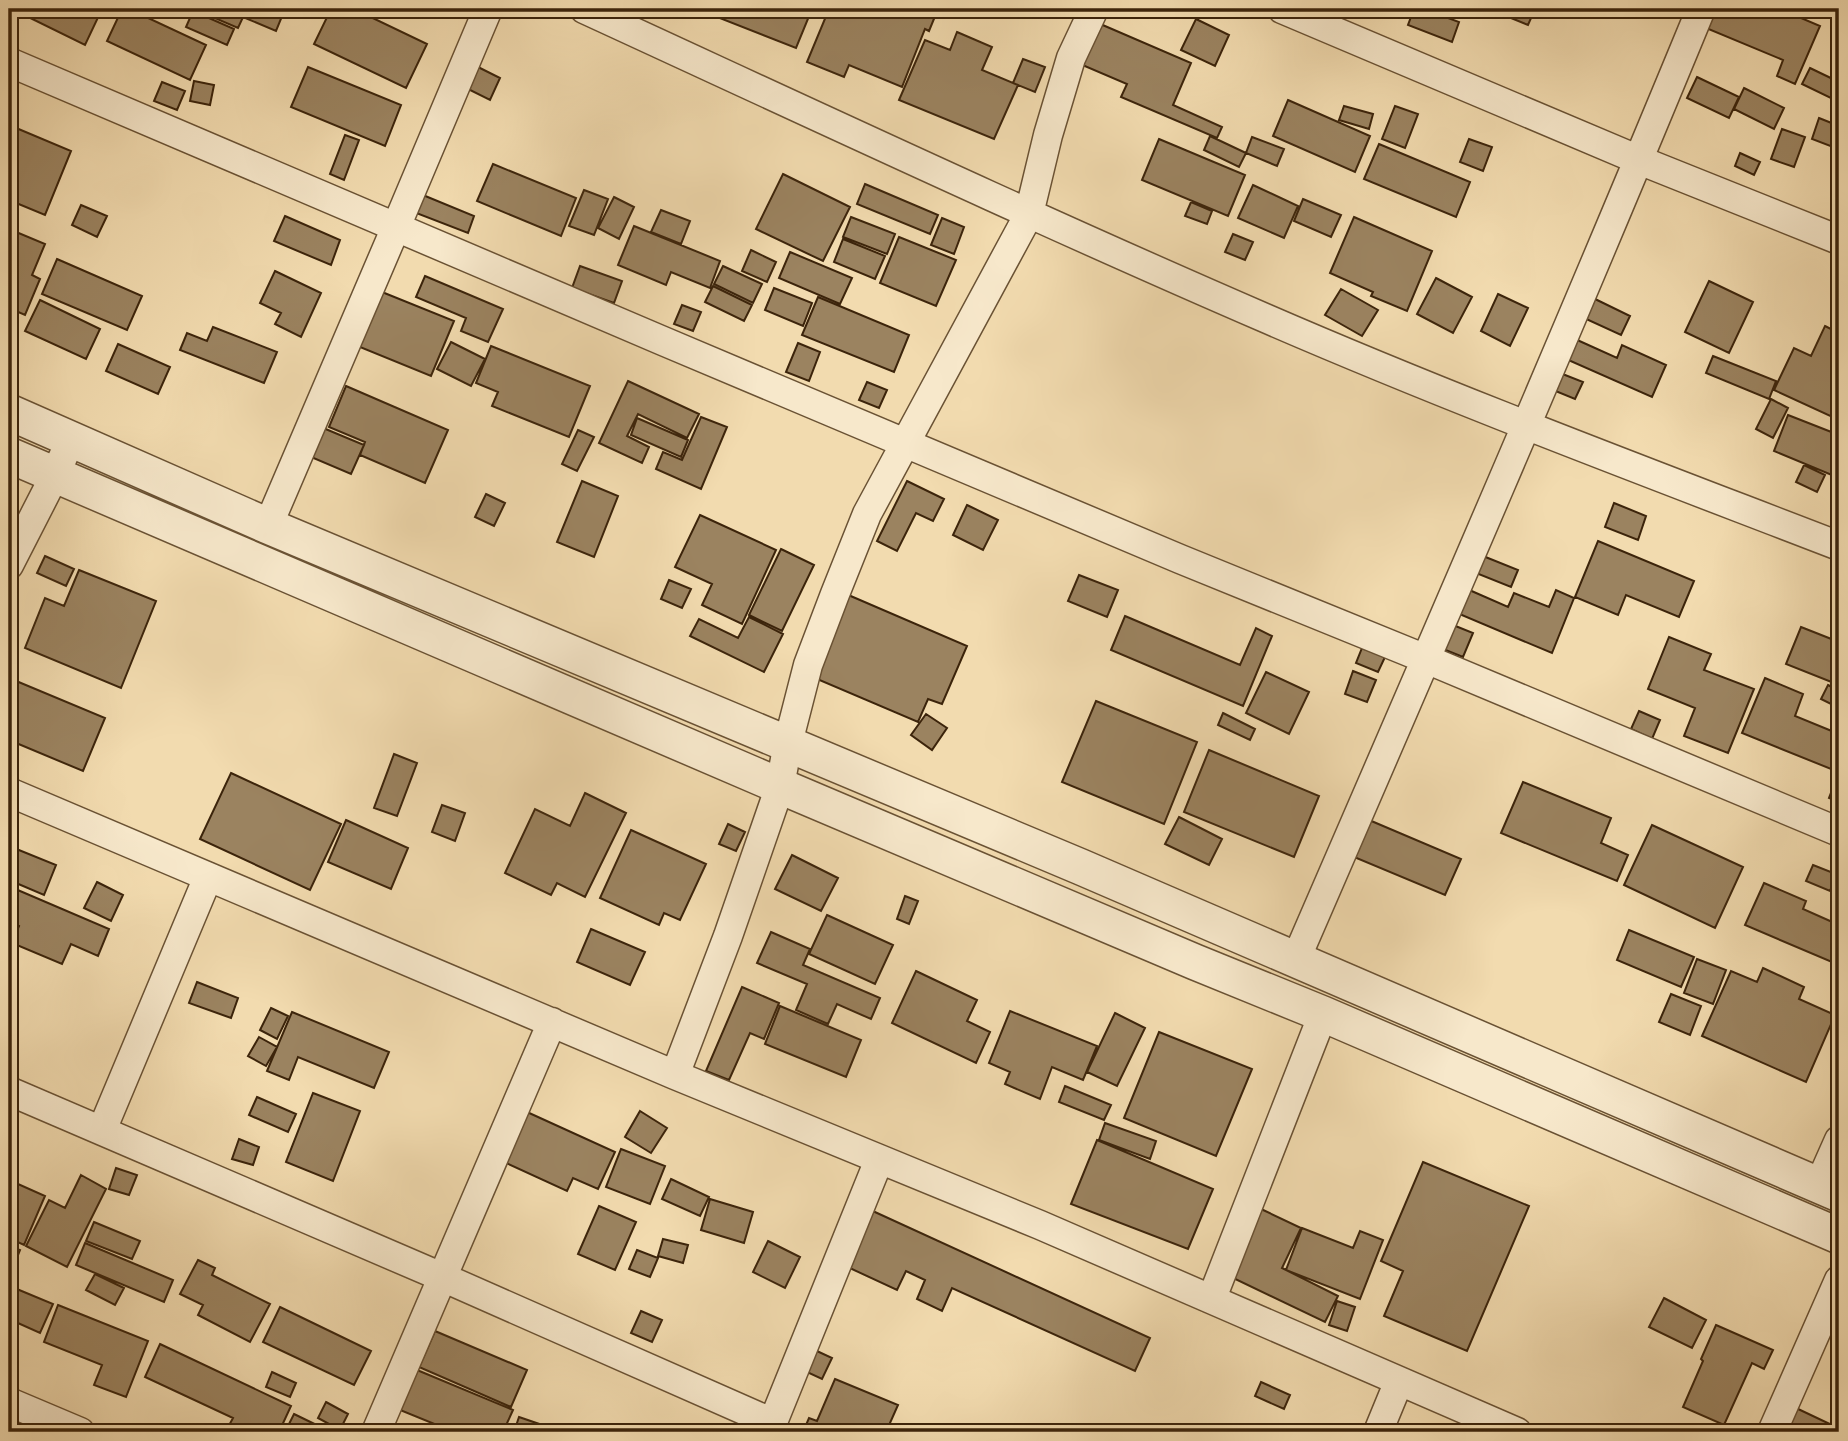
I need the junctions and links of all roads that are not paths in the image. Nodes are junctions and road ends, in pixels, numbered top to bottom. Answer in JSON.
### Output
{"nodes":[{"id":1,"x":488,"y":9,"type":"edge"},
{"id":2,"x":584,"y":9,"type":"edge"},
{"id":3,"x":1094,"y":9,"type":"edge"},
{"id":4,"x":1282,"y":9,"type":"edge"},
{"id":5,"x":1702,"y":9,"type":"edge"},
{"id":6,"x":9,"y":62,"type":"edge"},
{"id":7,"x":1639,"y":160,"type":"junction"},
{"id":8,"x":1029,"y":214,"type":"junction"},
{"id":9,"x":396,"y":227,"type":"junction"},
{"id":10,"x":1839,"y":240,"type":"edge"},
{"id":11,"x":9,"y":412,"type":"edge"},
{"id":12,"x":1525,"y":425,"type":"junction"},
{"id":13,"x":71,"y":439,"type":"junction"},
{"id":14,"x":905,"y":443,"type":"junction"},
{"id":15,"x":9,"y":454,"type":"edge"},
{"id":16,"x":55,"y":475,"type":"junction"},
{"id":17,"x":268,"y":526,"type":"junction"},
{"id":18,"x":1839,"y":546,"type":"edge"},
{"id":19,"x":9,"y":565,"type":"edge"},
{"id":20,"x":1426,"y":659,"type":"junction"},
{"id":21,"x":788,"y":743,"type":"junction"},
{"id":22,"x":780,"y":786,"type":"junction"},
{"id":23,"x":9,"y":792,"type":"edge"},
{"id":24,"x":1839,"y":832,"type":"edge"},
{"id":25,"x":208,"y":877,"type":"junction"},
{"id":26,"x":1296,"y":959,"type":"junction"},
{"id":27,"x":1323,"y":1014,"type":"junction"},
{"id":28,"x":552,"y":1022,"type":"junction"},
{"id":29,"x":675,"y":1075,"type":"junction"},
{"id":30,"x":9,"y":1091,"type":"edge"},
{"id":31,"x":102,"y":1130,"type":"junction"},
{"id":32,"x":1839,"y":1140,"type":"edge"},
{"id":33,"x":879,"y":1160,"type":"junction"},
{"id":34,"x":1829,"y":1190,"type":"edge"},
{"id":35,"x":1839,"y":1236,"type":"edge"},
{"id":36,"x":442,"y":1277,"type":"junction"},
{"id":37,"x":1839,"y":1280,"type":"edge"},
{"id":38,"x":1212,"y":1298,"type":"junction"},
{"id":39,"x":1399,"y":1381,"type":"junction"},
{"id":40,"x":9,"y":1402,"type":"edge"},
{"id":41,"x":771,"y":1428,"type":"edge"},
{"id":42,"x":80,"y":1432,"type":"edge"},
{"id":43,"x":376,"y":1432,"type":"edge"},
{"id":44,"x":1378,"y":1432,"type":"edge"},
{"id":45,"x":1517,"y":1432,"type":"edge"},
{"id":46,"x":1772,"y":1432,"type":"edge"}],
"edges":[{"from":1,"to":9,"type":"street"},
{"from":2,"to":8,"type":"street"},
{"from":3,"to":8,"type":"street"},
{"from":4,"to":7,"type":"street"},
{"from":5,"to":7,"type":"street"},
{"from":6,"to":9,"type":"street"},
{"from":7,"to":10,"type":"street"},
{"from":7,"to":12,"type":"street"},
{"from":8,"to":12,"type":"street"},
{"from":8,"to":14,"type":"street"},
{"from":9,"to":14,"type":"street"},
{"from":9,"to":17,"type":"street"},
{"from":11,"to":13,"type":"street"},
{"from":12,"to":18,"type":"street"},
{"from":12,"to":20,"type":"street"},
{"from":13,"to":16,"type":"street"},
{"from":13,"to":17,"type":"street"},
{"from":14,"to":20,"type":"street"},
{"from":14,"to":21,"type":"street"},
{"from":15,"to":16,"type":"street"},
{"from":16,"to":19,"type":"street"},
{"from":16,"to":22,"type":"street"},
{"from":17,"to":21,"type":"street"},
{"from":20,"to":24,"type":"street"},
{"from":20,"to":26,"type":"street"},
{"from":21,"to":22,"type":"street"},
{"from":21,"to":26,"type":"street"},
{"from":22,"to":27,"type":"street"},
{"from":22,"to":29,"type":"street"},
{"from":23,"to":25,"type":"street"},
{"from":25,"to":28,"type":"street"},
{"from":25,"to":31,"type":"street"},
{"from":26,"to":34,"type":"street"},
{"from":27,"to":35,"type":"street"},
{"from":27,"to":38,"type":"street"},
{"from":28,"to":29,"type":"street"},
{"from":28,"to":36,"type":"street"},
{"from":29,"to":33,"type":"street"},
{"from":30,"to":31,"type":"street"},
{"from":31,"to":36,"type":"street"},
{"from":32,"to":34,"type":"street"},
{"from":33,"to":38,"type":"street"},
{"from":33,"to":41,"type":"street"},
{"from":36,"to":41,"type":"street"},
{"from":36,"to":43,"type":"street"},
{"from":37,"to":46,"type":"street"},
{"from":38,"to":39,"type":"street"},
{"from":39,"to":44,"type":"street"},
{"from":39,"to":45,"type":"street"},
{"from":40,"to":42,"type":"street"}]}
